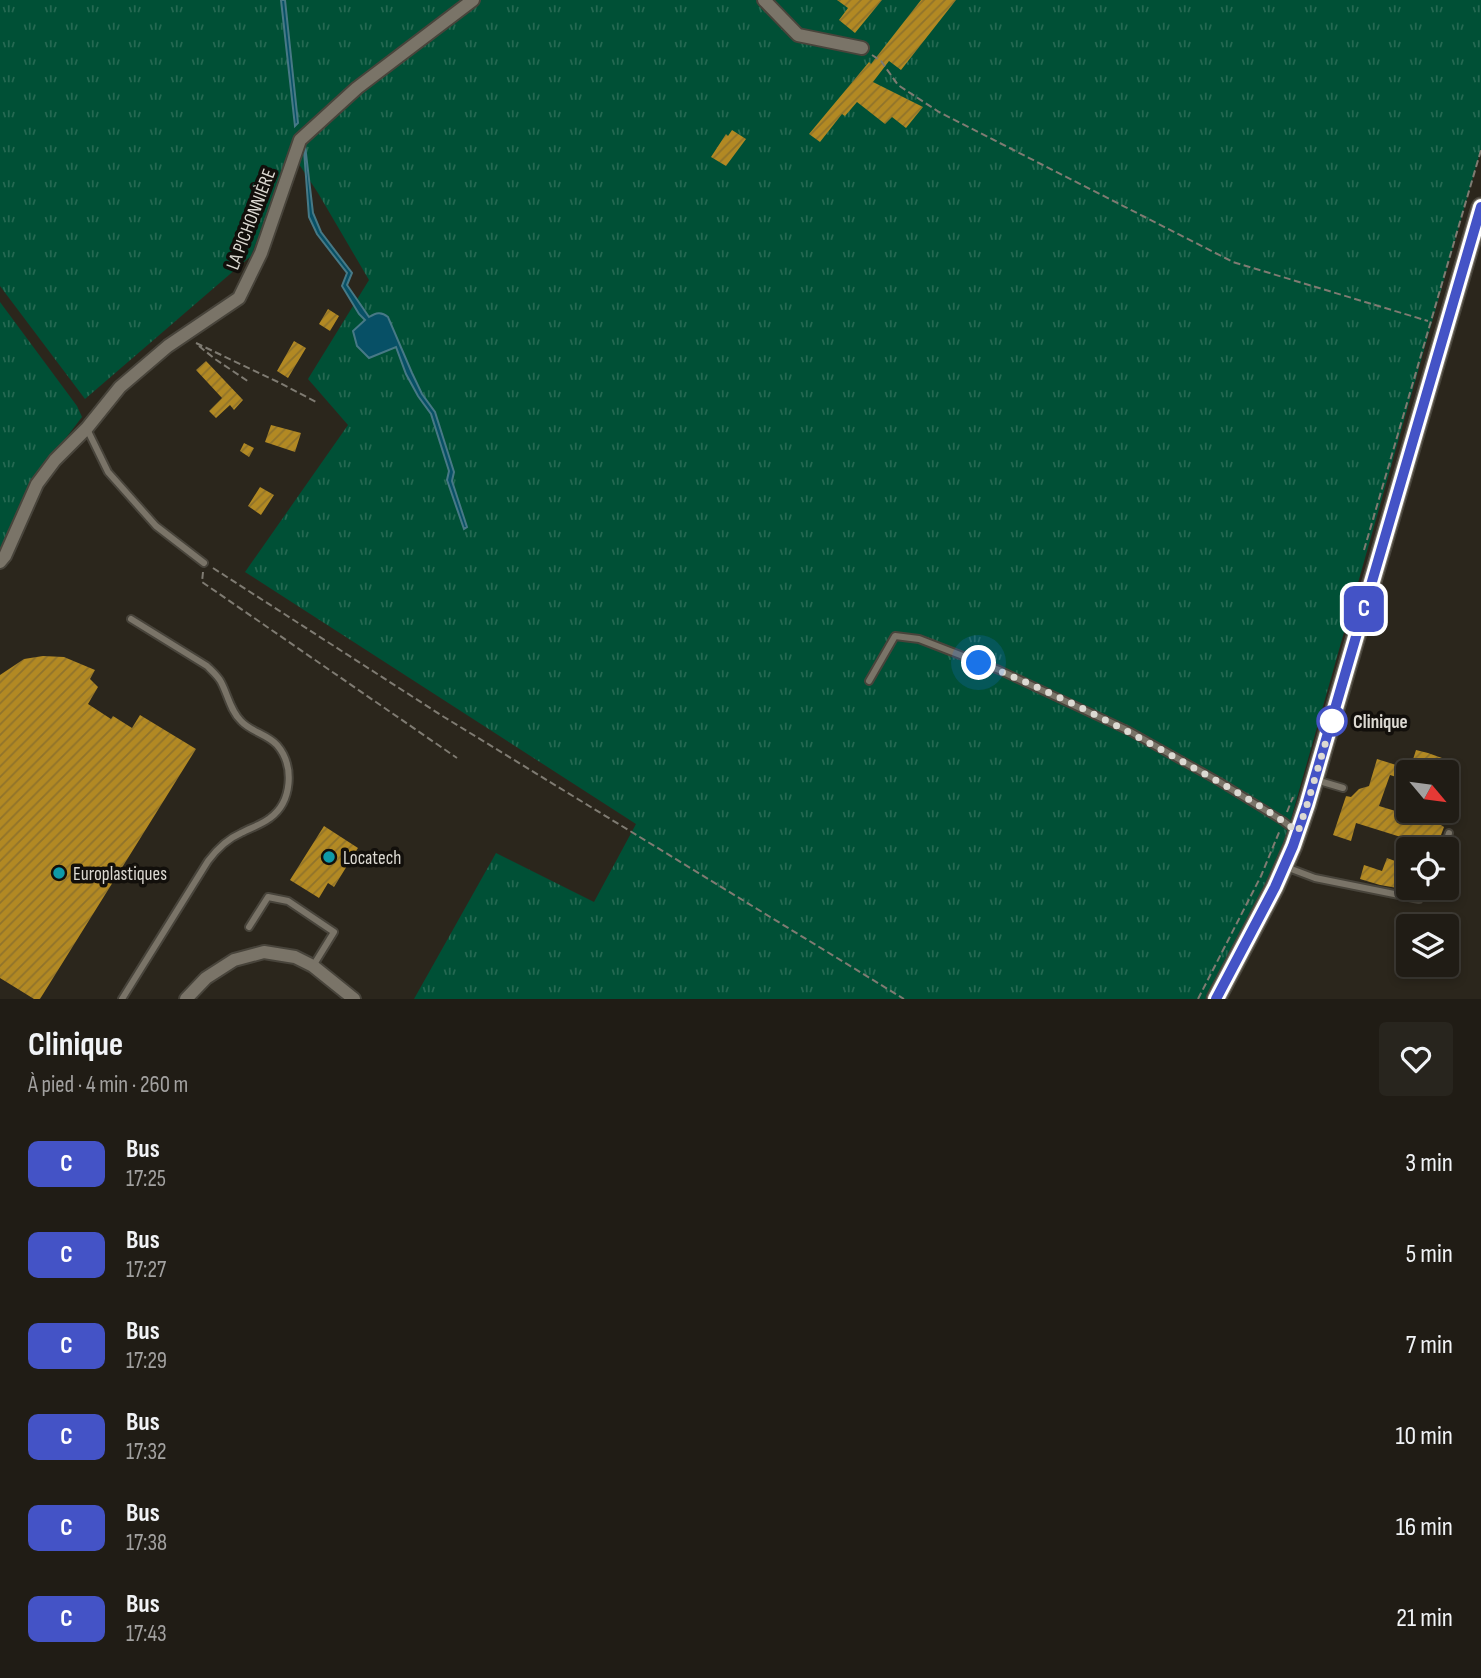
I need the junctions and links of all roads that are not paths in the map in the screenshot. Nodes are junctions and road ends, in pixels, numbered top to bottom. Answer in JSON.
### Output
{"nodes":[{"id":1,"x":473,"y":0,"type":"edge"},
{"id":2,"x":764,"y":0,"type":"edge"},
{"id":3,"x":862,"y":48,"type":"road end"},
{"id":4,"x":1481,"y":207,"type":"edge"},
{"id":5,"x":87,"y":428,"type":"junction"},
{"id":6,"x":0,"y":562,"type":"edge"},
{"id":7,"x":204,"y":563,"type":"road end"},
{"id":8,"x":131,"y":620,"type":"dead end"},
{"id":9,"x":869,"y":681,"type":"dead end"},
{"id":10,"x":1315,"y":780,"type":"junction"},
{"id":11,"x":1343,"y":788,"type":"dead end"},
{"id":12,"x":1291,"y":826,"type":"junction"},
{"id":13,"x":1449,"y":833,"type":"dead end"},
{"id":14,"x":1448,"y":837,"type":"edge"},
{"id":15,"x":1284,"y":866,"type":"junction"},
{"id":16,"x":1396,"y":895,"type":"edge"},
{"id":17,"x":249,"y":927,"type":"dead end"},
{"id":18,"x":313,"y":966,"type":"junction"},
{"id":19,"x":122,"y":999,"type":"edge"},
{"id":20,"x":186,"y":999,"type":"edge"},
{"id":21,"x":354,"y":999,"type":"edge"},
{"id":22,"x":1216,"y":999,"type":"edge"}],
"edges":[{"from":1,"to":5,"type":"street","name":"LA PICHONNIÈRE"},
{"from":2,"to":3,"type":"street"},
{"from":4,"to":10,"type":"street"},
{"from":5,"to":6,"type":"street","name":"LA PICHONNIÈRE"},
{"from":5,"to":7,"type":"lane"},
{"from":8,"to":19,"type":"lane"},
{"from":9,"to":12,"type":"lane"},
{"from":10,"to":11,"type":"lane"},
{"from":10,"to":12,"type":"street"},
{"from":12,"to":15,"type":"street"},
{"from":13,"to":14,"type":"lane"},
{"from":15,"to":16,"type":"lane"},
{"from":15,"to":22,"type":"street"},
{"from":17,"to":18,"type":"lane"},
{"from":18,"to":20,"type":"street"},
{"from":18,"to":21,"type":"street"}]}
